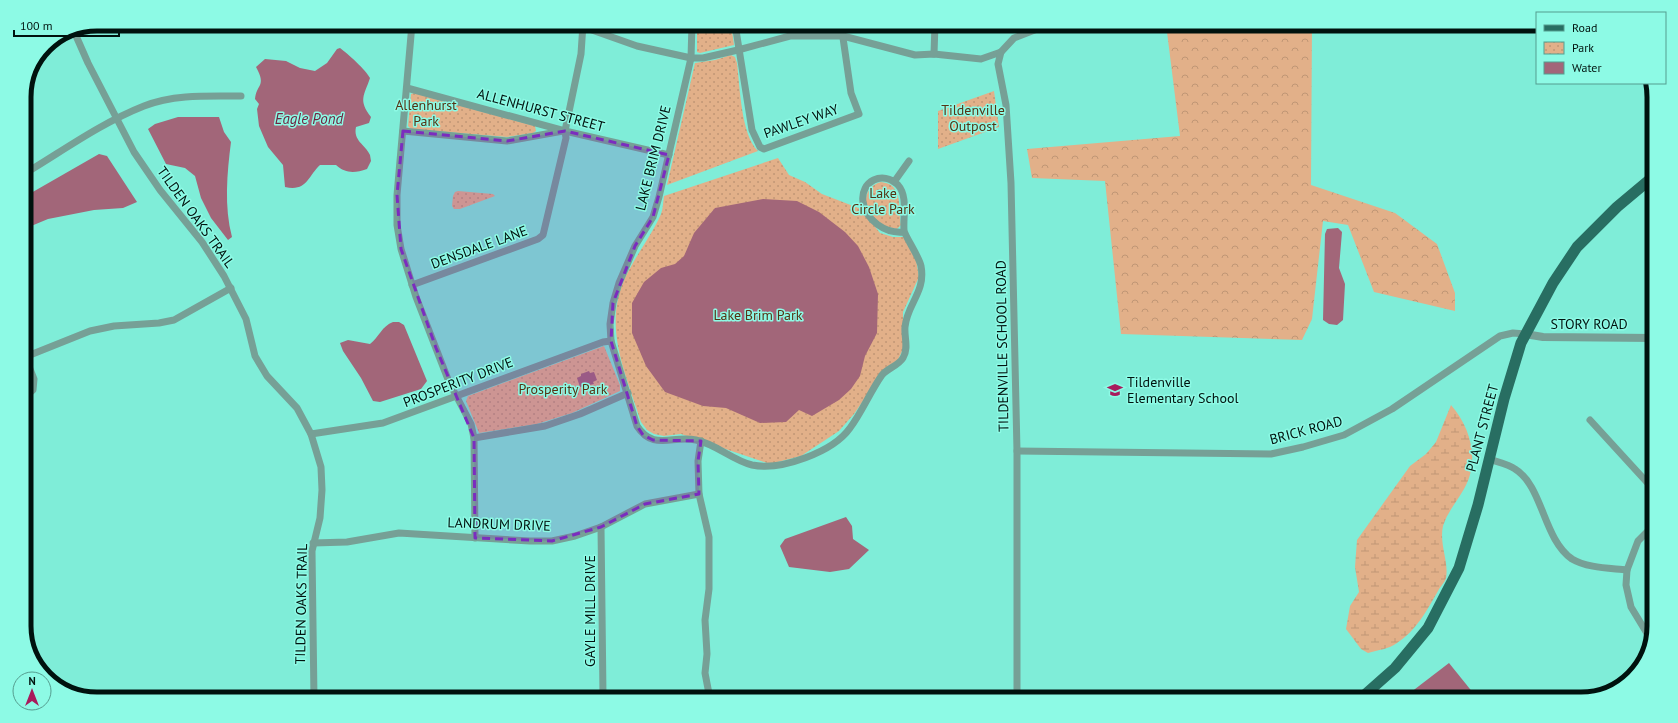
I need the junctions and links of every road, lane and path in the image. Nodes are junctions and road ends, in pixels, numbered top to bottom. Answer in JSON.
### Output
{"nodes":[{"id":1,"x":411,"y":31,"type":"edge"},
{"id":2,"x":583,"y":31,"type":"edge"},
{"id":3,"x":597,"y":31,"type":"edge"},
{"id":4,"x":692,"y":31,"type":"edge"},
{"id":5,"x":736,"y":31,"type":"edge"},
{"id":6,"x":842,"y":31,"type":"edge"},
{"id":7,"x":935,"y":31,"type":"edge"},
{"id":8,"x":1032,"y":31,"type":"edge"},
{"id":9,"x":76,"y":35,"type":"edge"},
{"id":10,"x":843,"y":36,"type":"junction"},
{"id":11,"x":738,"y":50,"type":"junction"},
{"id":12,"x":1001,"y":52,"type":"junction"},
{"id":13,"x":934,"y":54,"type":"junction"},
{"id":14,"x":691,"y":58,"type":"junction"},
{"id":15,"x":407,"y":88,"type":"junction"},
{"id":16,"x":241,"y":96,"type":"dead end"},
{"id":17,"x":116,"y":120,"type":"junction"},
{"id":18,"x":403,"y":131,"type":"junction"},
{"id":19,"x":565,"y":131,"type":"junction"},
{"id":20,"x":669,"y":155,"type":"junction"},
{"id":21,"x":909,"y":161,"type":"dead end"},
{"id":22,"x":31,"y":169,"type":"edge"},
{"id":23,"x":894,"y":182,"type":"junction"},
{"id":24,"x":1647,"y":182,"type":"edge"},
{"id":25,"x":904,"y":232,"type":"junction"},
{"id":26,"x":412,"y":285,"type":"junction"},
{"id":27,"x":231,"y":288,"type":"junction"},
{"id":28,"x":1524,"y":334,"type":"junction"},
{"id":29,"x":1647,"y":338,"type":"edge"},
{"id":30,"x":611,"y":341,"type":"junction"},
{"id":31,"x":31,"y":353,"type":"edge"},
{"id":32,"x":31,"y":372,"type":"edge"},
{"id":33,"x":31,"y":392,"type":"edge"},
{"id":34,"x":628,"y":393,"type":"junction"},
{"id":35,"x":456,"y":396,"type":"junction"},
{"id":36,"x":1590,"y":420,"type":"dead end"},
{"id":37,"x":311,"y":434,"type":"junction"},
{"id":38,"x":474,"y":438,"type":"junction"},
{"id":39,"x":701,"y":441,"type":"junction"},
{"id":40,"x":1018,"y":451,"type":"junction"},
{"id":41,"x":1489,"y":459,"type":"junction"},
{"id":42,"x":1647,"y":482,"type":"edge"},
{"id":43,"x":699,"y":494,"type":"junction"},
{"id":44,"x":601,"y":527,"type":"junction"},
{"id":45,"x":1647,"y":532,"type":"edge"},
{"id":46,"x":475,"y":538,"type":"junction"},
{"id":47,"x":313,"y":543,"type":"junction"},
{"id":48,"x":1627,"y":570,"type":"junction"},
{"id":49,"x":1646,"y":633,"type":"edge"},
{"id":50,"x":314,"y":692,"type":"edge"},
{"id":51,"x":603,"y":692,"type":"edge"},
{"id":52,"x":709,"y":692,"type":"edge"},
{"id":53,"x":1017,"y":692,"type":"edge"},
{"id":54,"x":1368,"y":692,"type":"edge"}],
"edges":[{"from":1,"to":15,"type":"street"},
{"from":2,"to":19,"type":"street"},
{"from":3,"to":14,"type":"street"},
{"from":4,"to":14,"type":"street","name":"LAKE BRIM DRIVE"},
{"from":5,"to":11,"type":"street","name":"PAWLEY WAY"},
{"from":6,"to":10,"type":"street","name":"PAWLEY WAY"},
{"from":7,"to":13,"type":"street"},
{"from":8,"to":12,"type":"street"},
{"from":9,"to":17,"type":"street","name":"TILDEN OAKS TRAIL"},
{"from":10,"to":11,"type":"street"},
{"from":10,"to":11,"type":"street","name":"PAWLEY WAY"},
{"from":10,"to":13,"type":"street"},
{"from":11,"to":14,"type":"street"},
{"from":12,"to":13,"type":"street"},
{"from":12,"to":40,"type":"street","name":"TILDENVILLE SCHOOL ROAD"},
{"from":14,"to":20,"type":"street","name":"LAKE BRIM DRIVE"},
{"from":15,"to":18,"type":"street"},
{"from":15,"to":19,"type":"street","name":"ALLENHURST STREET"},
{"from":16,"to":17,"type":"street"},
{"from":17,"to":22,"type":"street"},
{"from":17,"to":27,"type":"street","name":"TILDEN OAKS TRAIL"},
{"from":18,"to":19,"type":"street"},
{"from":18,"to":26,"type":"street"},
{"from":19,"to":20,"type":"street","name":"ALLENHURST STREET"},
{"from":19,"to":26,"type":"street","name":"DENSDALE LANE"},
{"from":20,"to":30,"type":"street","name":"LAKE BRIM DRIVE"},
{"from":21,"to":23,"type":"street"},
{"from":23,"to":25,"type":"street"},
{"from":23,"to":25,"type":"street"},
{"from":24,"to":28,"type":"main road","name":"PLANT STREET"},
{"from":25,"to":39,"type":"street","name":"LAKE BRIM DRIVE"},
{"from":26,"to":35,"type":"street"},
{"from":27,"to":31,"type":"street"},
{"from":27,"to":37,"type":"street","name":"TILDEN OAKS TRAIL"},
{"from":28,"to":29,"type":"street","name":"STORY ROAD"},
{"from":28,"to":40,"type":"street","name":"BRICK ROAD"},
{"from":28,"to":41,"type":"main road","name":"PLANT STREET"},
{"from":30,"to":34,"type":"street","name":"LAKE BRIM DRIVE"},
{"from":30,"to":35,"type":"street","name":"PROSPERITY DRIVE"},
{"from":32,"to":33,"type":"street"},
{"from":34,"to":38,"type":"street"},
{"from":34,"to":39,"type":"street","name":"LAKE BRIM DRIVE"},
{"from":35,"to":37,"type":"street","name":"PROSPERITY DRIVE"},
{"from":35,"to":38,"type":"street"},
{"from":36,"to":42,"type":"street"},
{"from":37,"to":47,"type":"street","name":"TILDEN OAKS TRAIL"},
{"from":38,"to":46,"type":"street"},
{"from":39,"to":43,"type":"street"},
{"from":40,"to":53,"type":"street","name":"TILDENVILLE SCHOOL ROAD"},
{"from":41,"to":48,"type":"street"},
{"from":41,"to":54,"type":"main road","name":"PLANT STREET"},
{"from":43,"to":44,"type":"street","name":"LANDRUM DRIVE"},
{"from":43,"to":52,"type":"street"},
{"from":44,"to":46,"type":"street","name":"LANDRUM DRIVE"},
{"from":44,"to":51,"type":"street","name":"GAYLE MILL DRIVE"},
{"from":45,"to":48,"type":"street"},
{"from":46,"to":47,"type":"street","name":"LANDRUM DRIVE"},
{"from":47,"to":50,"type":"street","name":"TILDEN OAKS TRAIL"},
{"from":48,"to":49,"type":"street"}]}
